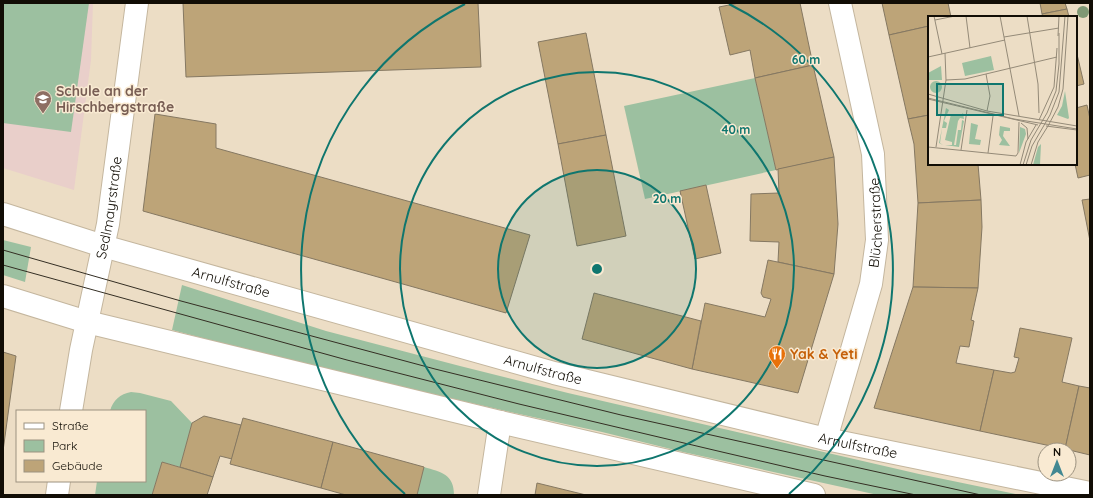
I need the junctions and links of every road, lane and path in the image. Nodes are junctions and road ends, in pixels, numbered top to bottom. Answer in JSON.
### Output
{"nodes":[{"id":1,"x":137,"y":3,"type":"edge"},
{"id":2,"x":840,"y":3,"type":"edge"},
{"id":3,"x":3,"y":214,"type":"edge"},
{"id":4,"x":103,"y":246,"type":"junction"},
{"id":5,"x":3,"y":296,"type":"edge"},
{"id":6,"x":87,"y":322,"type":"junction"},
{"id":7,"x":71,"y":410,"type":"edge"},
{"id":8,"x":500,"y":422,"type":"junction"},
{"id":9,"x":826,"y":439,"type":"junction"},
{"id":10,"x":60,"y":482,"type":"edge"},
{"id":11,"x":1090,"y":493,"type":"edge"},
{"id":12,"x":57,"y":495,"type":"edge"},
{"id":13,"x":489,"y":495,"type":"edge"},
{"id":14,"x":814,"y":495,"type":"edge"}],
"edges":[{"from":1,"to":4,"type":"main road","name":"Sedlmayrstraße"},
{"from":2,"to":9,"type":"main road","name":"Blücherstraße"},
{"from":3,"to":4,"type":"main road","name":"Arnulfstraße"},
{"from":4,"to":6,"type":"main road","name":"Sedlmayrstraße"},
{"from":4,"to":9,"type":"main road","name":"Arnulfstraße"},
{"from":5,"to":6,"type":"main road"},
{"from":6,"to":7,"type":"main road","name":"Sedlmayrstraße"},
{"from":6,"to":8,"type":"main road"},
{"from":8,"to":13,"type":"main road"},
{"from":8,"to":14,"type":"main road"},
{"from":9,"to":11,"type":"main road","name":"Arnulfstraße"},
{"from":10,"to":12,"type":"main road"}]}
